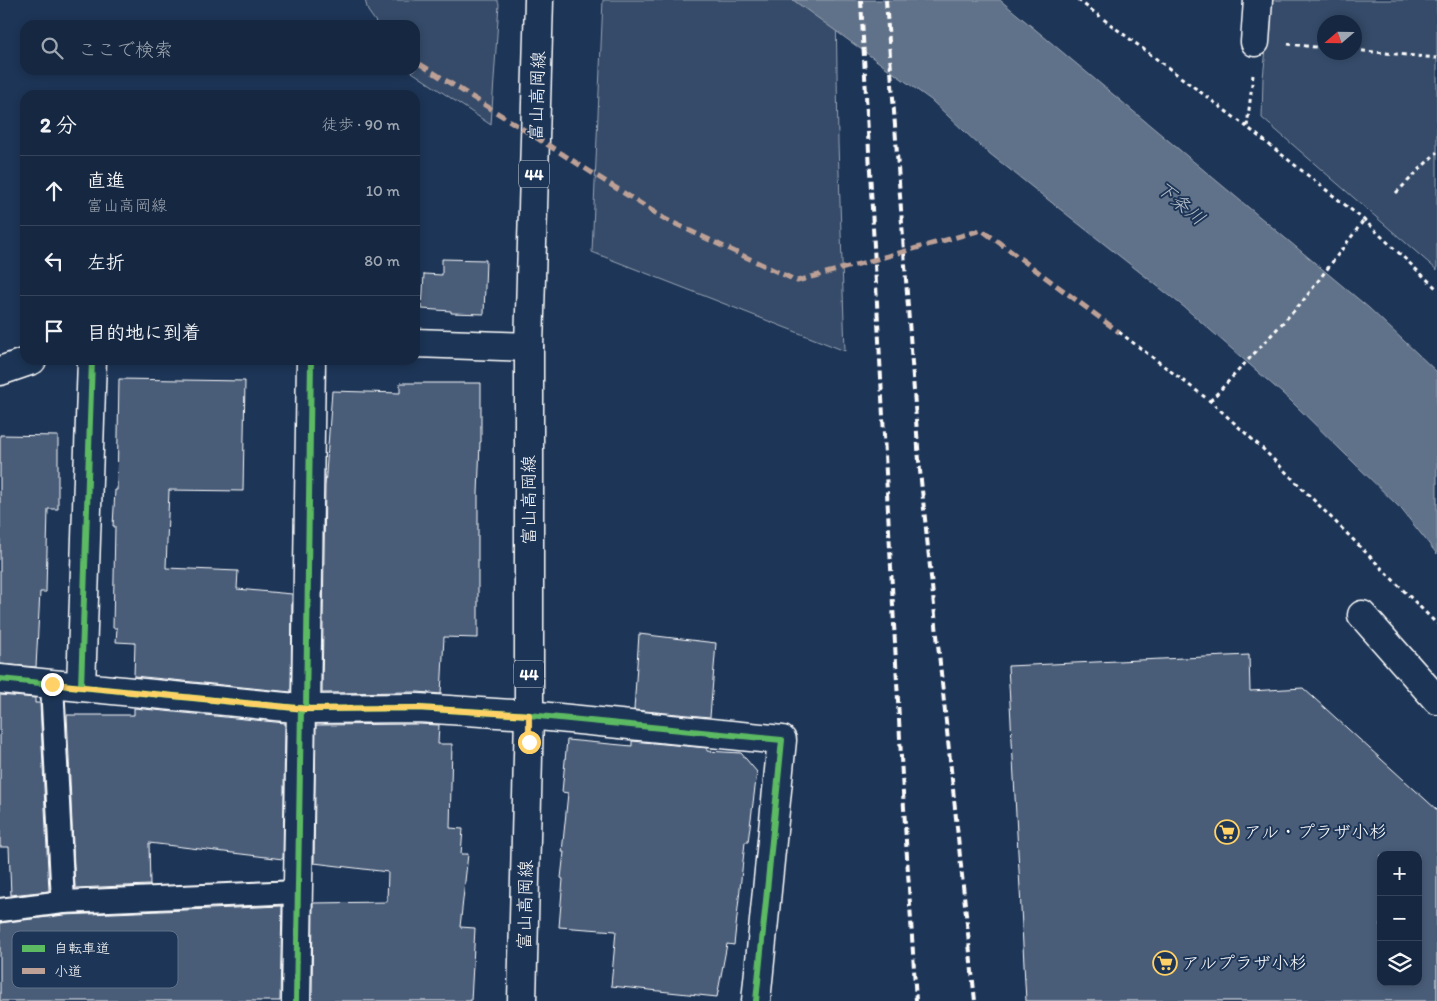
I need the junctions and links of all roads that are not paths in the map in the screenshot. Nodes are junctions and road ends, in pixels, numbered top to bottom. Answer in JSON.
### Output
{"nodes":[{"id":1,"x":539,"y":0,"type":"edge"},
{"id":2,"x":1258,"y":0,"type":"edge"},
{"id":3,"x":1255,"y":42,"type":"road end"},
{"id":4,"x":420,"y":343,"type":"edge"},
{"id":5,"x":529,"y":347,"type":"junction"},
{"id":6,"x":20,"y":364,"type":"edge"},
{"id":7,"x":92,"y":365,"type":"edge"},
{"id":8,"x":311,"y":365,"type":"edge"},
{"id":9,"x":0,"y":371,"type":"edge"},
{"id":10,"x":1362,"y":615,"type":"dead end"},
{"id":11,"x":0,"y":679,"type":"edge"},
{"id":12,"x":52,"y":684,"type":"junction"},
{"id":13,"x":81,"y":687,"type":"junction"},
{"id":14,"x":1437,"y":700,"type":"edge"},
{"id":15,"x":304,"y":708,"type":"junction"},
{"id":16,"x":529,"y":715,"type":"junction"},
{"id":17,"x":298,"y":892,"type":"junction"},
{"id":18,"x":63,"y":902,"type":"junction"},
{"id":19,"x":0,"y":910,"type":"edge"},
{"id":20,"x":296,"y":1001,"type":"edge"},
{"id":21,"x":522,"y":1001,"type":"edge"},
{"id":22,"x":756,"y":1001,"type":"edge"}],
"edges":[{"from":1,"to":5,"type":"street","name":"富山高岡線","number":"44"},
{"from":2,"to":3,"type":"street"},
{"from":4,"to":5,"type":"street"},
{"from":5,"to":16,"type":"street","name":"富山高岡線","number":"44"},
{"from":6,"to":9,"type":"street"},
{"from":7,"to":13,"type":"street"},
{"from":8,"to":15,"type":"street"},
{"from":10,"to":14,"type":"street"},
{"from":11,"to":12,"type":"street"},
{"from":12,"to":13,"type":"street"},
{"from":12,"to":18,"type":"lane"},
{"from":13,"to":15,"type":"street"},
{"from":15,"to":16,"type":"street"},
{"from":15,"to":17,"type":"street"},
{"from":16,"to":21,"type":"street","name":"富山高岡線","number":"44"},
{"from":16,"to":22,"type":"street"},
{"from":17,"to":18,"type":"lane"},
{"from":17,"to":20,"type":"street"},
{"from":18,"to":19,"type":"lane"}]}
